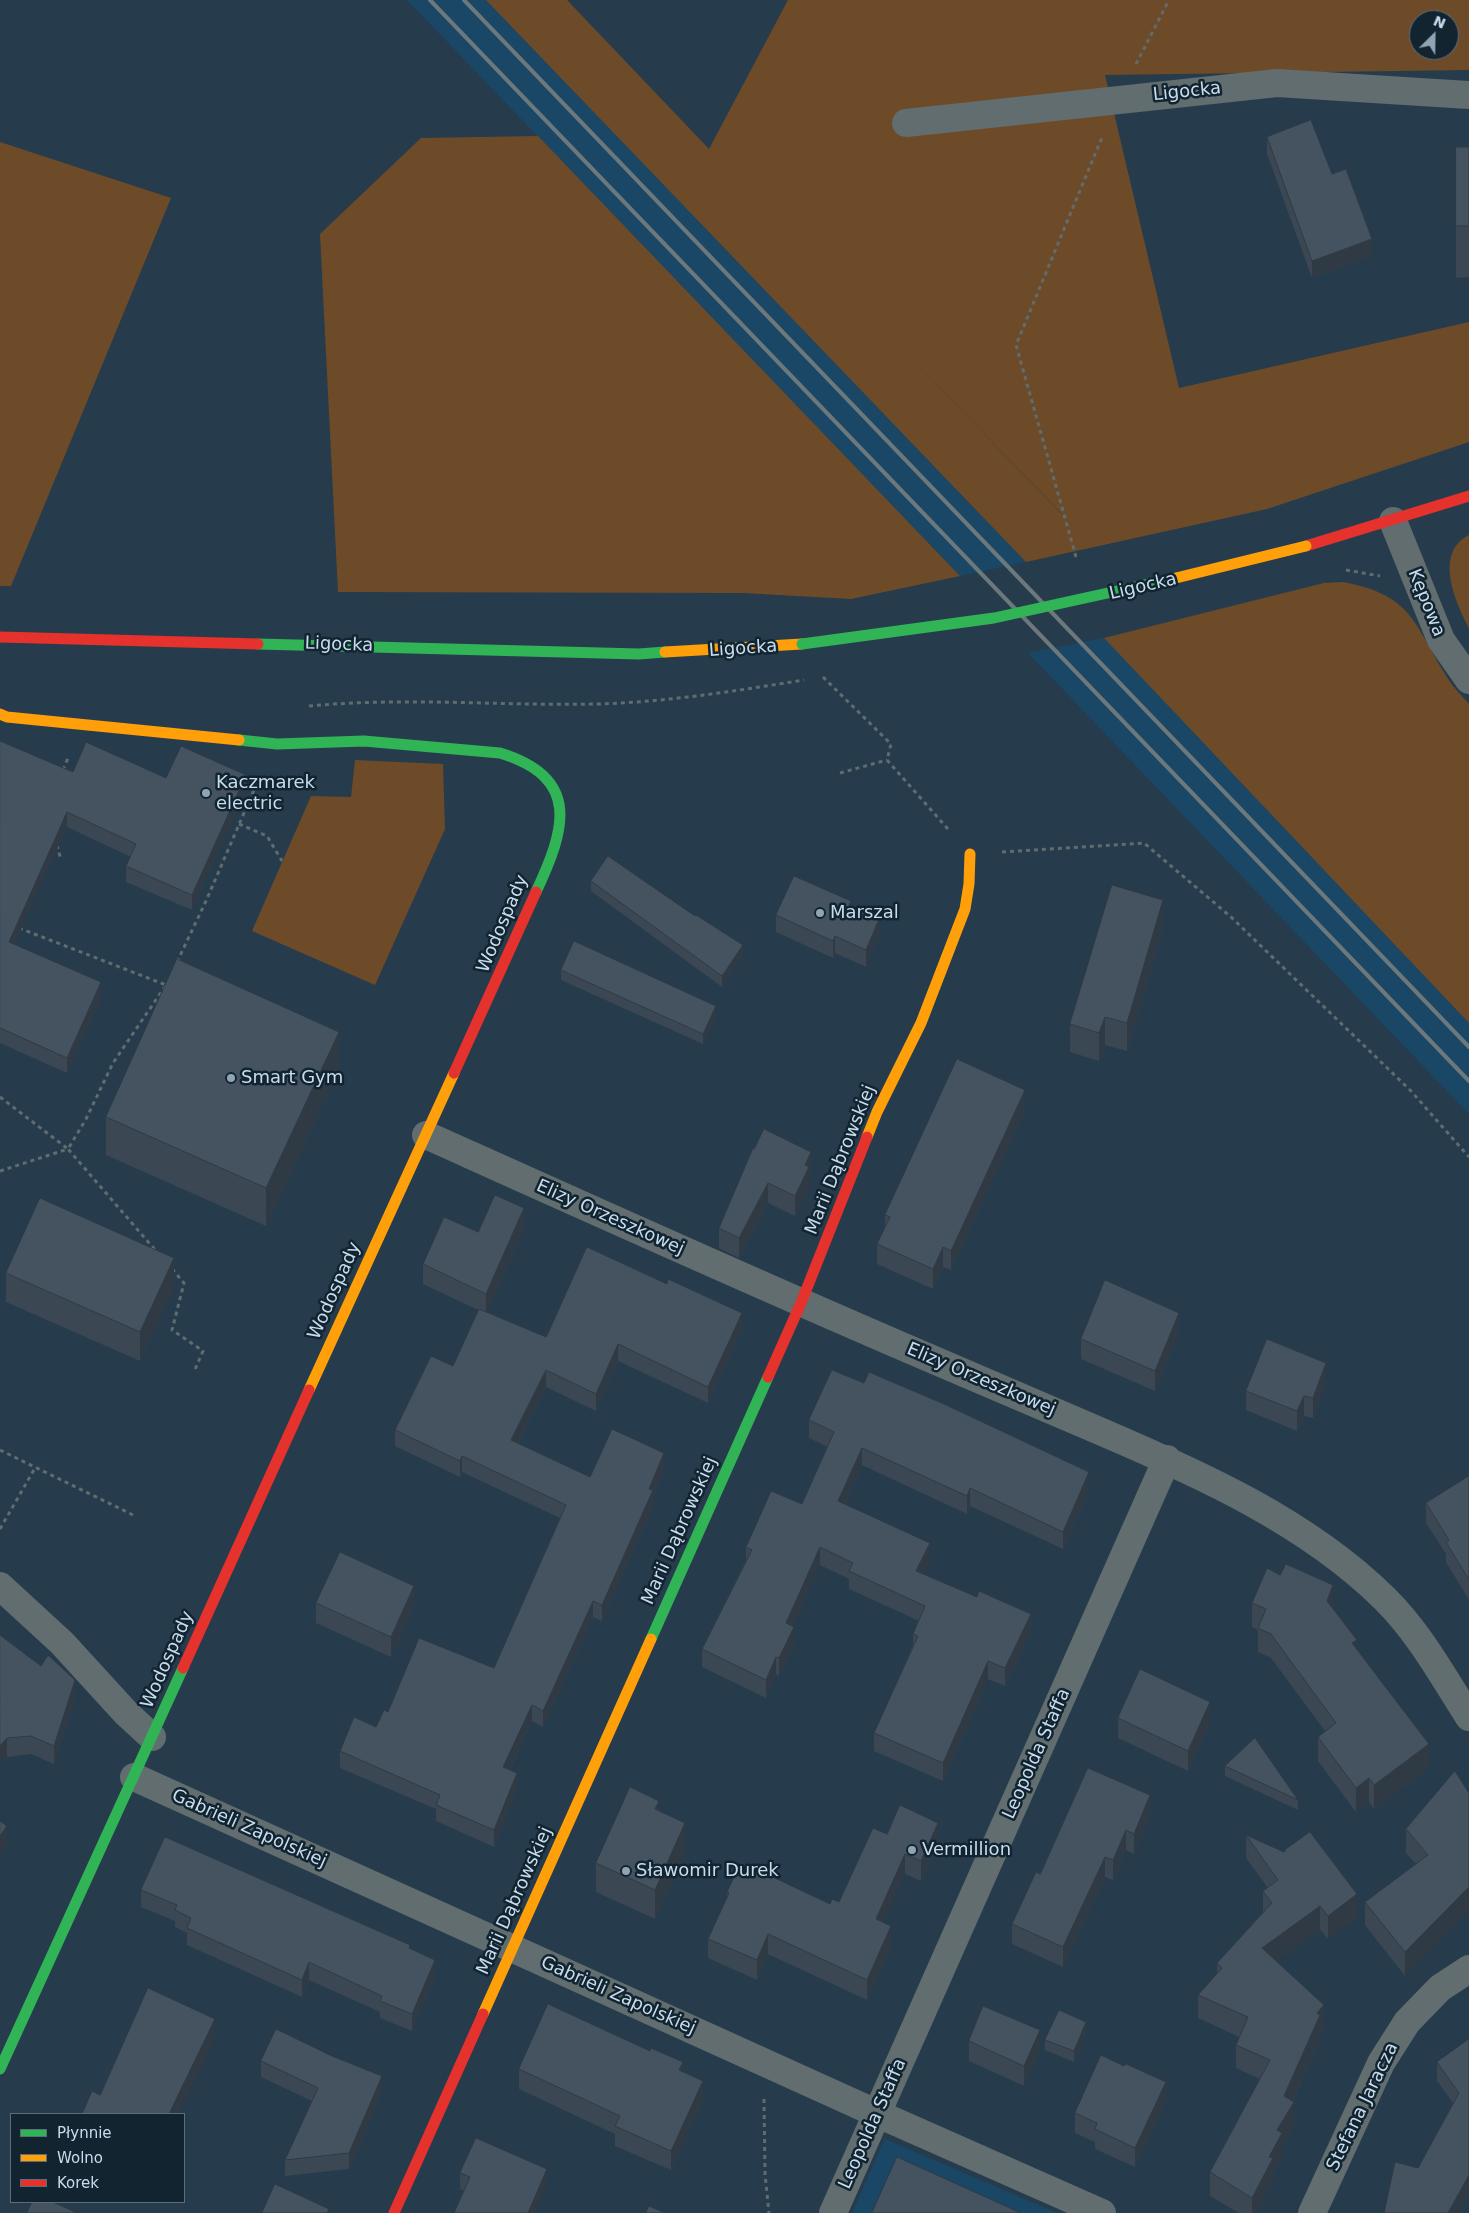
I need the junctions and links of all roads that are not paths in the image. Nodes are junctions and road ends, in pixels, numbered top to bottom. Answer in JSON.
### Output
{"nodes":[{"id":1,"x":1469,"y":95,"type":"edge"},
{"id":2,"x":906,"y":123,"type":"dead end"},
{"id":3,"x":1469,"y":496,"type":"edge"},
{"id":4,"x":1393,"y":521,"type":"junction"},
{"id":5,"x":0,"y":637,"type":"edge"},
{"id":6,"x":1469,"y":680,"type":"edge"},
{"id":7,"x":0,"y":714,"type":"edge"},
{"id":8,"x":970,"y":854,"type":"road end"},
{"id":9,"x":426,"y":1135,"type":"junction"},
{"id":10,"x":801,"y":1303,"type":"junction"},
{"id":11,"x":1167,"y":1460,"type":"junction"},
{"id":12,"x":0,"y":1586,"type":"edge"},
{"id":13,"x":1469,"y":1717,"type":"edge"},
{"id":14,"x":152,"y":1737,"type":"junction"},
{"id":15,"x":134,"y":1777,"type":"junction"},
{"id":16,"x":514,"y":1948,"type":"junction"},
{"id":17,"x":1469,"y":1969,"type":"edge"},
{"id":18,"x":0,"y":2069,"type":"edge"},
{"id":19,"x":878,"y":2114,"type":"junction"},
{"id":20,"x":394,"y":2213,"type":"edge"},
{"id":21,"x":833,"y":2213,"type":"edge"},
{"id":22,"x":1102,"y":2213,"type":"edge"},
{"id":23,"x":1312,"y":2213,"type":"edge"}],
"edges":[{"from":1,"to":2,"type":"street","name":"Ligocka"},
{"from":3,"to":4,"type":"street","name":"Ligocka"},
{"from":4,"to":5,"type":"street","name":"Ligocka","bridge":true},
{"from":4,"to":6,"type":"street","name":"Kępowa"},
{"from":7,"to":9,"type":"street","name":"Wodospady"},
{"from":8,"to":10,"type":"street","name":"Marii Dąbrowskiej"},
{"from":9,"to":10,"type":"street","name":"Elizy Orzeszkowej"},
{"from":9,"to":14,"type":"street","name":"Wodospady"},
{"from":10,"to":11,"type":"street","name":"Elizy Orzeszkowej"},
{"from":10,"to":16,"type":"street","name":"Marii Dąbrowskiej"},
{"from":11,"to":13,"type":"street","name":"Elizy Orzeszkowej"},
{"from":11,"to":19,"type":"street","name":"Leopolda Staffa"},
{"from":12,"to":14,"type":"street"},
{"from":14,"to":15,"type":"street","name":"Wodospady"},
{"from":15,"to":16,"type":"street","name":"Gabrieli Zapolskiej"},
{"from":15,"to":18,"type":"street","name":"Wodospady"},
{"from":16,"to":19,"type":"street","name":"Gabrieli Zapolskiej"},
{"from":16,"to":20,"type":"street","name":"Marii Dąbrowskiej"},
{"from":17,"to":23,"type":"street","name":"Stefana Jaracza"},
{"from":19,"to":21,"type":"street","name":"Leopolda Staffa"},
{"from":19,"to":22,"type":"street","name":"Gabrieli Zapolskiej"}]}
